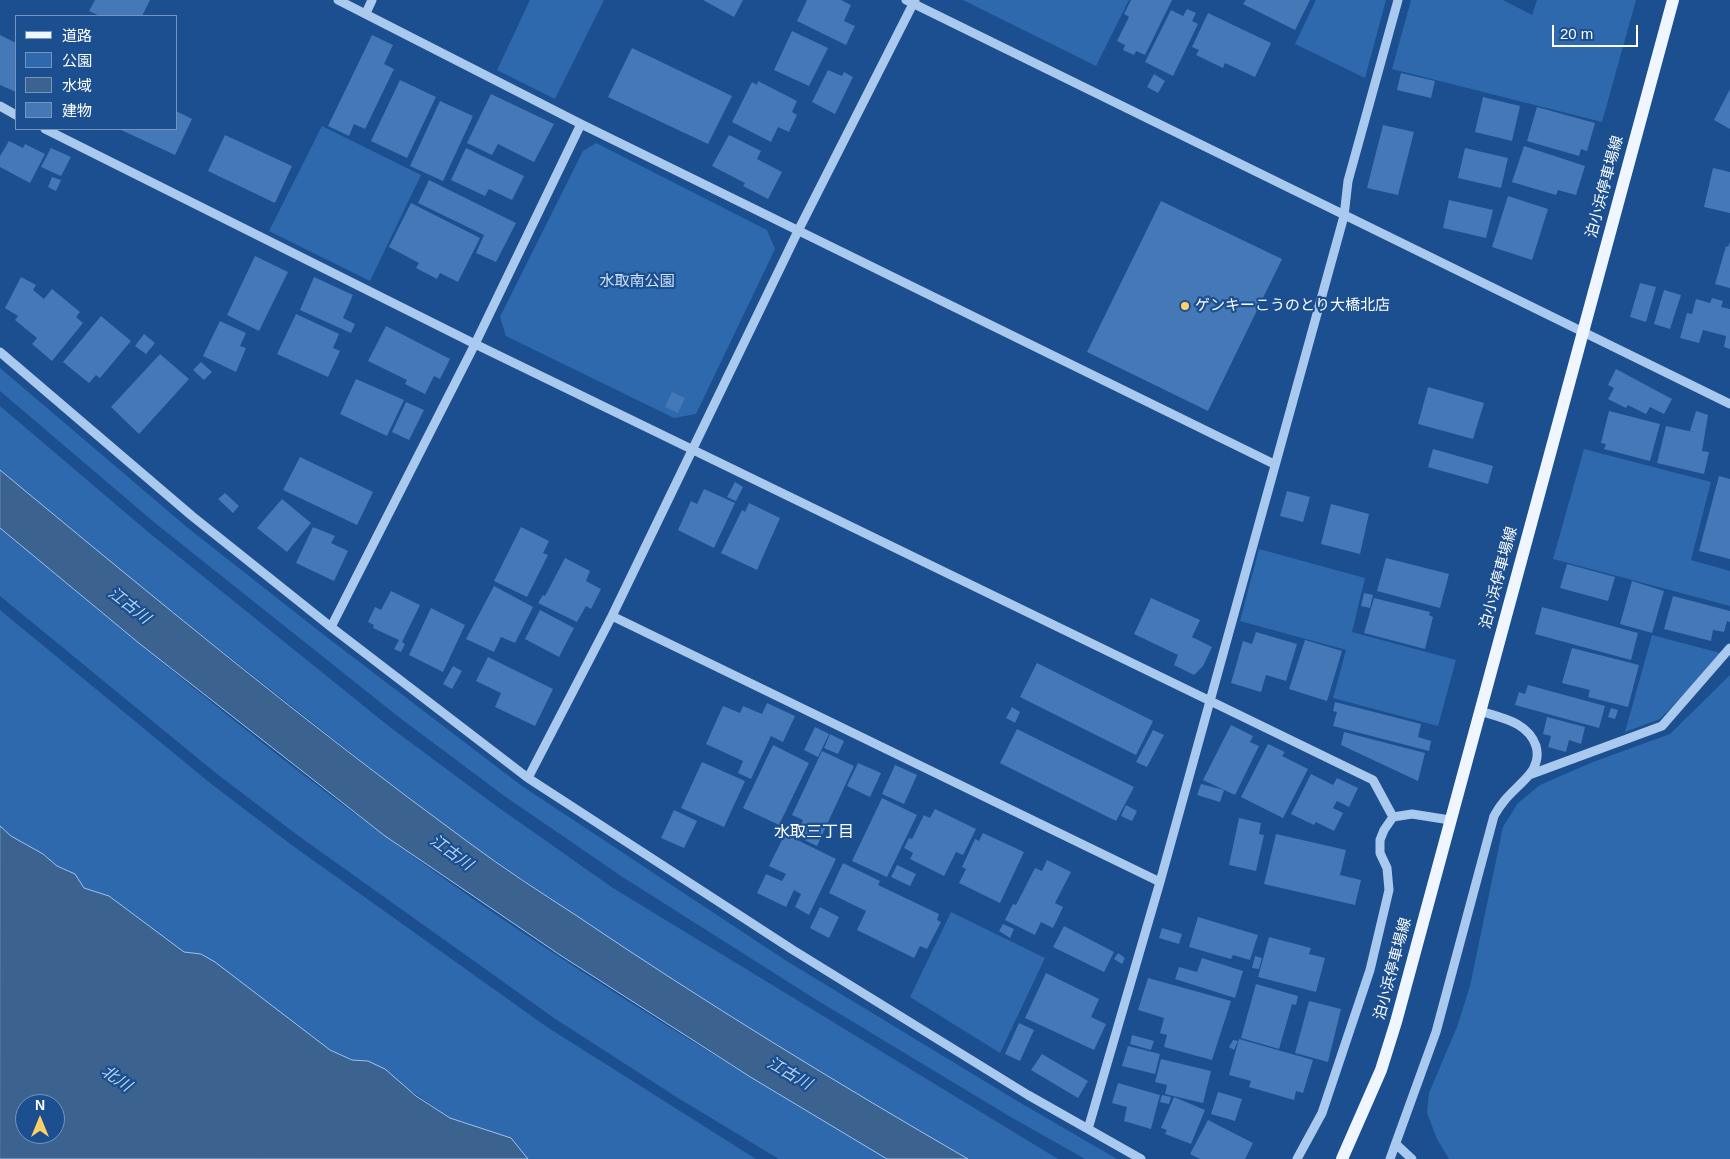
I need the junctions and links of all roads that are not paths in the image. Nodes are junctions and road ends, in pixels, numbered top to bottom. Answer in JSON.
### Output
{"nodes":[{"id":1,"x":338,"y":0,"type":"edge"},
{"id":2,"x":372,"y":0,"type":"edge"},
{"id":3,"x":1398,"y":0,"type":"edge"},
{"id":4,"x":1673,"y":0,"type":"edge"},
{"id":5,"x":911,"y":1,"type":"edge"},
{"id":6,"x":366,"y":13,"type":"junction"},
{"id":7,"x":0,"y":106,"type":"edge"},
{"id":8,"x":15,"y":114,"type":"edge"},
{"id":9,"x":581,"y":124,"type":"junction"},
{"id":10,"x":47,"y":130,"type":"edge"},
{"id":11,"x":1344,"y":216,"type":"junction"},
{"id":12,"x":798,"y":231,"type":"junction"},
{"id":13,"x":1581,"y":333,"type":"junction"},
{"id":14,"x":475,"y":344,"type":"junction"},
{"id":15,"x":0,"y":352,"type":"edge"},
{"id":16,"x":1730,"y":404,"type":"edge"},
{"id":17,"x":694,"y":448,"type":"junction"},
{"id":18,"x":1274,"y":464,"type":"junction"},
{"id":19,"x":612,"y":616,"type":"junction"},
{"id":20,"x":331,"y":627,"type":"junction"},
{"id":21,"x":1730,"y":648,"type":"edge"},
{"id":22,"x":1209,"y":701,"type":"junction"},
{"id":23,"x":1480,"y":711,"type":"junction"},
{"id":24,"x":1529,"y":775,"type":"junction"},
{"id":25,"x":528,"y":778,"type":"junction"},
{"id":26,"x":1394,"y":817,"type":"junction"},
{"id":27,"x":1450,"y":820,"type":"junction"},
{"id":28,"x":1160,"y":882,"type":"junction"},
{"id":29,"x":1088,"y":1129,"type":"junction"},
{"id":30,"x":1397,"y":1145,"type":"junction"},
{"id":31,"x":1141,"y":1159,"type":"edge"},
{"id":32,"x":1297,"y":1159,"type":"edge"},
{"id":33,"x":1342,"y":1159,"type":"edge"},
{"id":34,"x":1390,"y":1159,"type":"edge"},
{"id":35,"x":1412,"y":1159,"type":"edge"}],
"edges":[{"from":1,"to":6,"type":"street"},
{"from":2,"to":6,"type":"street"},
{"from":3,"to":11,"type":"street"},
{"from":4,"to":13,"type":"main road","name":"泊小浜停車場線"},
{"from":5,"to":11,"type":"street"},
{"from":5,"to":12,"type":"street"},
{"from":6,"to":9,"type":"street"},
{"from":7,"to":8,"type":"street"},
{"from":9,"to":12,"type":"street"},
{"from":9,"to":14,"type":"street"},
{"from":10,"to":14,"type":"street"},
{"from":11,"to":13,"type":"street"},
{"from":11,"to":18,"type":"street"},
{"from":12,"to":17,"type":"street"},
{"from":12,"to":18,"type":"street"},
{"from":13,"to":16,"type":"street"},
{"from":13,"to":23,"type":"main road","name":"泊小浜停車場線"},
{"from":14,"to":17,"type":"street"},
{"from":14,"to":20,"type":"street"},
{"from":15,"to":20,"type":"street"},
{"from":17,"to":19,"type":"street"},
{"from":17,"to":22,"type":"street"},
{"from":18,"to":22,"type":"street"},
{"from":19,"to":25,"type":"street"},
{"from":19,"to":28,"type":"street"},
{"from":20,"to":25,"type":"street"},
{"from":21,"to":24,"type":"street"},
{"from":22,"to":26,"type":"street"},
{"from":22,"to":28,"type":"street"},
{"from":23,"to":24,"type":"street"},
{"from":23,"to":27,"type":"main road","name":"泊小浜停車場線"},
{"from":24,"to":30,"type":"street"},
{"from":25,"to":29,"type":"street"},
{"from":26,"to":27,"type":"street"},
{"from":26,"to":32,"type":"street"},
{"from":27,"to":33,"type":"main road","name":"泊小浜停車場線"},
{"from":28,"to":29,"type":"street"},
{"from":29,"to":31,"type":"street"},
{"from":30,"to":34,"type":"street"},
{"from":30,"to":35,"type":"street"}]}
